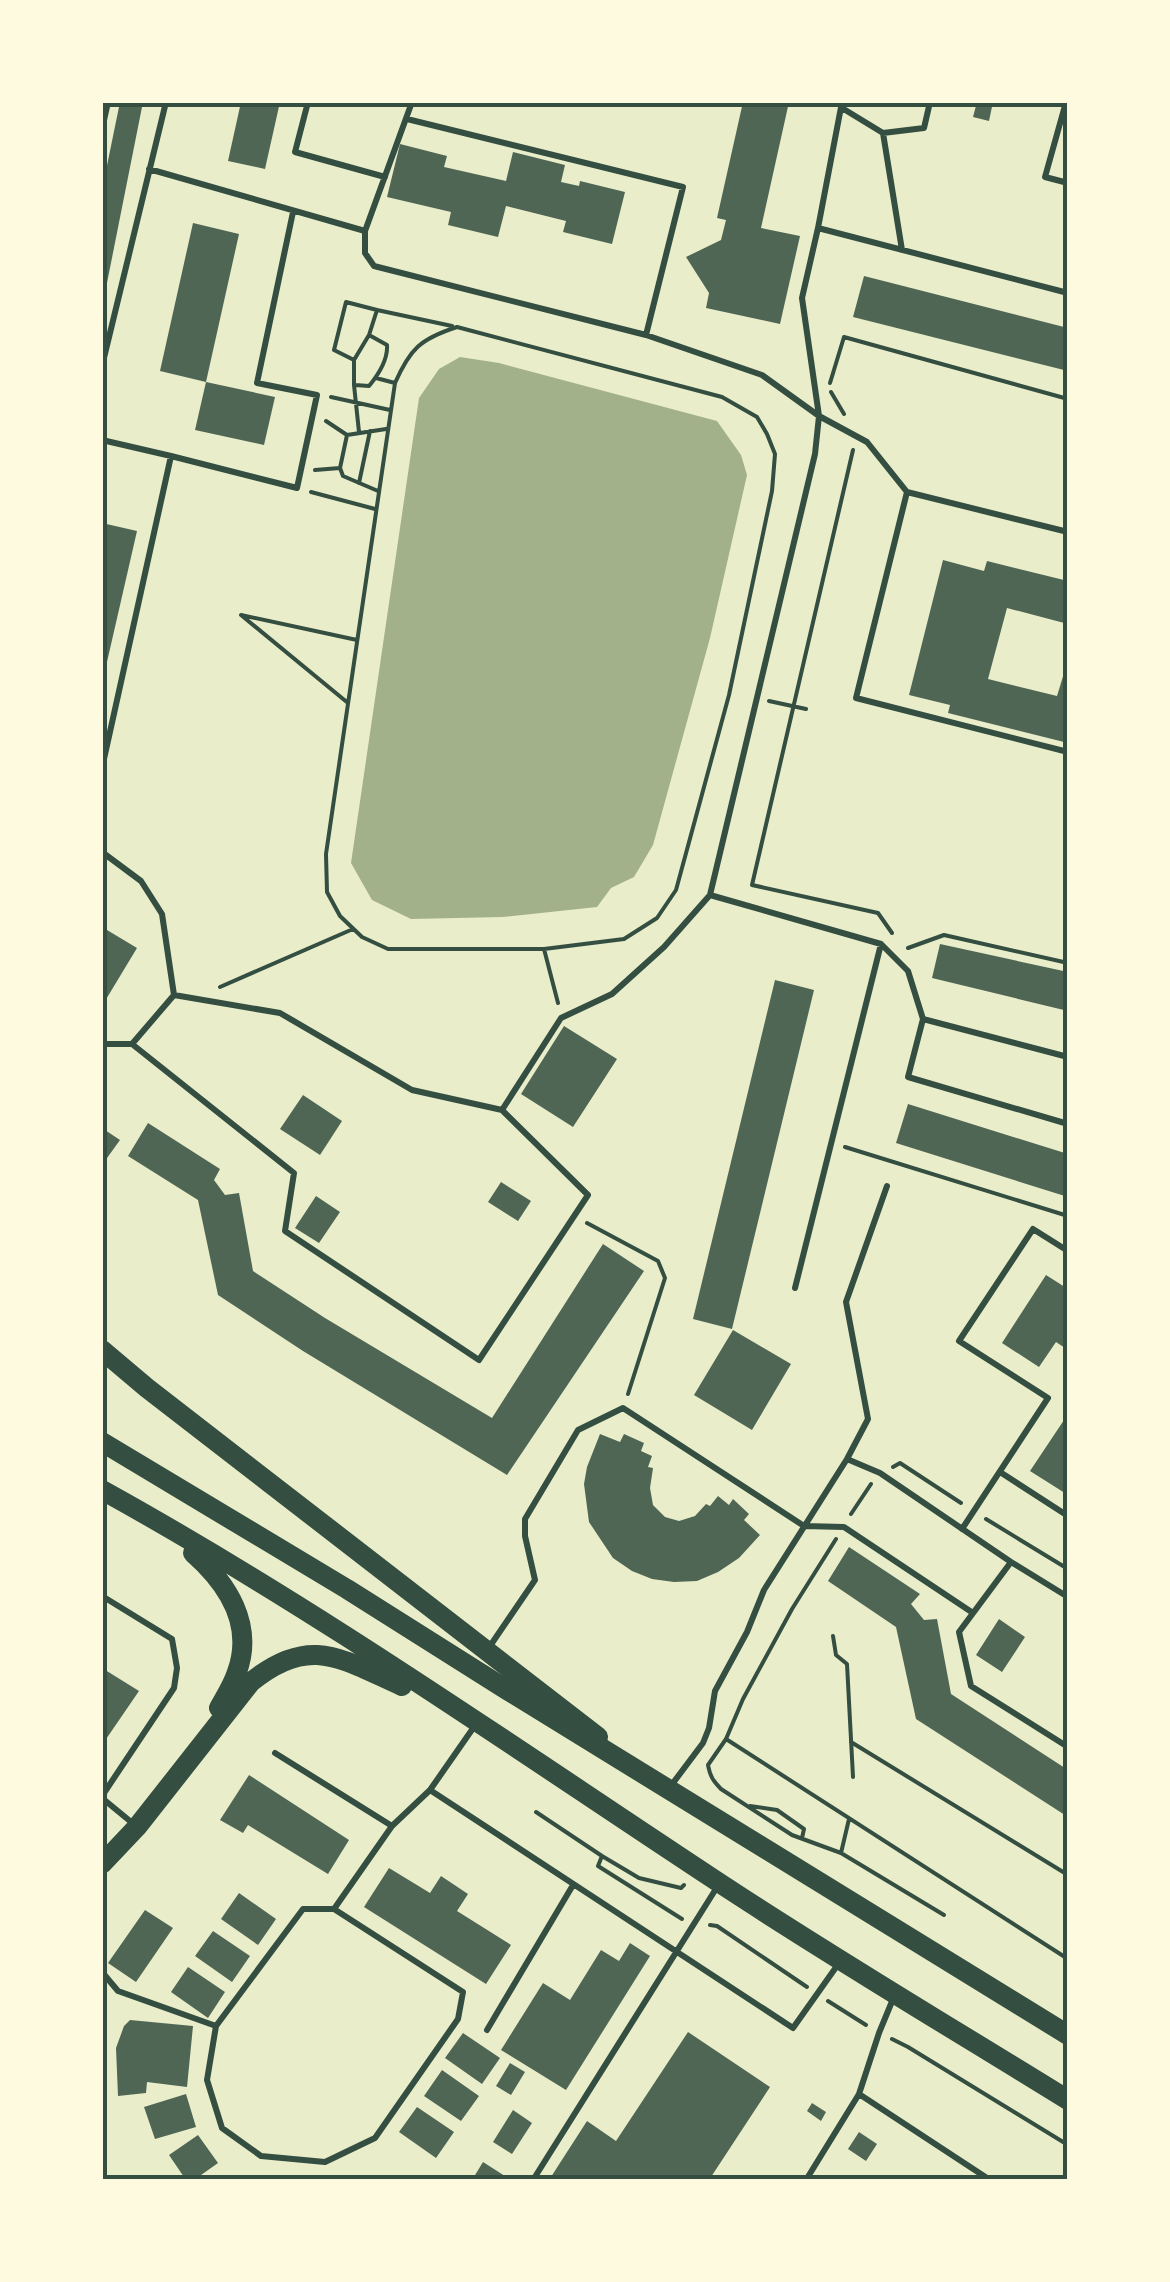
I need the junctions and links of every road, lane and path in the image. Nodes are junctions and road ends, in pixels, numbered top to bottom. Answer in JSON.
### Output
{"nodes":[{"id":1,"x":108,"y":102,"type":"edge"},
{"id":2,"x":166,"y":102,"type":"edge"},
{"id":3,"x":308,"y":102,"type":"edge"},
{"id":4,"x":412,"y":102,"type":"edge"},
{"id":5,"x":930,"y":102,"type":"edge"},
{"id":6,"x":1066,"y":102,"type":"edge"},
{"id":7,"x":842,"y":105,"type":"edge"},
{"id":8,"x":407,"y":119,"type":"junction"},
{"id":9,"x":102,"y":129,"type":"edge"},
{"id":10,"x":883,"y":133,"type":"junction"},
{"id":11,"x":149,"y":169,"type":"junction"},
{"id":12,"x":385,"y":177,"type":"junction"},
{"id":13,"x":1068,"y":183,"type":"edge"},
{"id":14,"x":293,"y":212,"type":"junction"},
{"id":15,"x":818,"y":228,"type":"junction"},
{"id":16,"x":365,"y":231,"type":"junction"},
{"id":17,"x":902,"y":250,"type":"junction"},
{"id":18,"x":1068,"y":293,"type":"edge"},
{"id":19,"x":377,"y":310,"type":"junction"},
{"id":20,"x":456,"y":326,"type":"junction"},
{"id":21,"x":369,"y":335,"type":"junction"},
{"id":22,"x":646,"y":335,"type":"junction"},
{"id":23,"x":105,"y":336,"type":"edge"},
{"id":24,"x":354,"y":360,"type":"junction"},
{"id":25,"x":102,"y":366,"type":"edge"},
{"id":26,"x":376,"y":378,"type":"junction"},
{"id":27,"x":354,"y":384,"type":"junction"},
{"id":28,"x":395,"y":384,"type":"junction"},
{"id":29,"x":317,"y":395,"type":"junction"},
{"id":30,"x":355,"y":401,"type":"junction"},
{"id":31,"x":390,"y":410,"type":"junction"},
{"id":32,"x":313,"y":413,"type":"junction"},
{"id":33,"x":819,"y":416,"type":"junction"},
{"id":34,"x":387,"y":428,"type":"junction"},
{"id":35,"x":370,"y":431,"type":"junction"},
{"id":36,"x":359,"y":432,"type":"junction"},
{"id":37,"x":347,"y":435,"type":"junction"},
{"id":38,"x":102,"y":440,"type":"edge"},
{"id":39,"x":171,"y":456,"type":"junction"},
{"id":40,"x":340,"y":468,"type":"junction"},
{"id":41,"x":301,"y":471,"type":"junction"},
{"id":42,"x":359,"y":483,"type":"junction"},
{"id":43,"x":297,"y":488,"type":"junction"},
{"id":44,"x":378,"y":491,"type":"junction"},
{"id":45,"x":907,"y":492,"type":"junction"},
{"id":46,"x":376,"y":510,"type":"junction"},
{"id":47,"x":1068,"y":532,"type":"edge"},
{"id":48,"x":357,"y":640,"type":"junction"},
{"id":49,"x":348,"y":703,"type":"junction"},
{"id":50,"x":1068,"y":752,"type":"edge"},
{"id":51,"x":102,"y":768,"type":"edge"},
{"id":52,"x":102,"y":852,"type":"edge"},
{"id":53,"x":710,"y":896,"type":"junction"},
{"id":54,"x":353,"y":929,"type":"junction"},
{"id":55,"x":881,"y":944,"type":"junction"},
{"id":56,"x":544,"y":949,"type":"junction"},
{"id":57,"x":174,"y":995,"type":"junction"},
{"id":58,"x":196,"y":997,"type":"junction"},
{"id":59,"x":561,"y":1018,"type":"junction"},
{"id":60,"x":923,"y":1019,"type":"junction"},
{"id":61,"x":102,"y":1044,"type":"edge"},
{"id":62,"x":132,"y":1044,"type":"junction"},
{"id":63,"x":1068,"y":1058,"type":"edge"},
{"id":64,"x":502,"y":1110,"type":"junction"},
{"id":65,"x":1068,"y":1124,"type":"edge"},
{"id":66,"x":832,"y":1143,"type":"junction"},
{"id":67,"x":887,"y":1186,"type":"dead end"},
{"id":68,"x":574,"y":1216,"type":"junction"},
{"id":69,"x":1068,"y":1216,"type":"edge"},
{"id":70,"x":1068,"y":1252,"type":"edge"},
{"id":71,"x":795,"y":1288,"type":"dead end"},
{"id":72,"x":102,"y":1350,"type":"edge"},
{"id":73,"x":623,"y":1408,"type":"junction"},
{"id":74,"x":102,"y":1442,"type":"edge"},
{"id":75,"x":847,"y":1460,"type":"junction"},
{"id":76,"x":1000,"y":1472,"type":"junction"},
{"id":77,"x":880,"y":1473,"type":"junction"},
{"id":78,"x":102,"y":1490,"type":"edge"},
{"id":79,"x":974,"y":1511,"type":"junction"},
{"id":80,"x":1068,"y":1516,"type":"edge"},
{"id":81,"x":154,"y":1519,"type":"junction"},
{"id":82,"x":804,"y":1526,"type":"junction"},
{"id":83,"x":844,"y":1527,"type":"junction"},
{"id":84,"x":962,"y":1529,"type":"junction"},
{"id":85,"x":1010,"y":1562,"type":"junction"},
{"id":86,"x":1068,"y":1569,"type":"edge"},
{"id":87,"x":102,"y":1596,"type":"edge"},
{"id":88,"x":1068,"y":1597,"type":"edge"},
{"id":89,"x":973,"y":1613,"type":"junction"},
{"id":90,"x":834,"y":1636,"type":"dead end"},
{"id":91,"x":487,"y":1650,"type":"junction"},
{"id":92,"x":472,"y":1719,"type":"junction"},
{"id":93,"x":709,"y":1728,"type":"junction"},
{"id":94,"x":726,"y":1739,"type":"junction"},
{"id":95,"x":202,"y":1742,"type":"junction"},
{"id":96,"x":851,"y":1742,"type":"junction"},
{"id":97,"x":1068,"y":1747,"type":"edge"},
{"id":98,"x":275,"y":1753,"type":"dead end"},
{"id":99,"x":639,"y":1770,"type":"junction"},
{"id":100,"x":852,"y":1777,"type":"dead end"},
{"id":101,"x":669,"y":1788,"type":"junction"},
{"id":102,"x":430,"y":1790,"type":"junction"},
{"id":103,"x":102,"y":1797,"type":"edge"},
{"id":104,"x":738,"y":1804,"type":"dead end"},
{"id":105,"x":536,"y":1812,"type":"dead end"},
{"id":106,"x":848,"y":1819,"type":"junction"},
{"id":107,"x":392,"y":1826,"type":"junction"},
{"id":108,"x":137,"y":1827,"type":"junction"},
{"id":109,"x":802,"y":1838,"type":"junction"},
{"id":110,"x":841,"y":1854,"type":"junction"},
{"id":111,"x":602,"y":1856,"type":"junction"},
{"id":112,"x":102,"y":1864,"type":"edge"},
{"id":113,"x":691,"y":1874,"type":"dead end"},
{"id":114,"x":1068,"y":1874,"type":"edge"},
{"id":115,"x":720,"y":1883,"type":"junction"},
{"id":116,"x":573,"y":1885,"type":"junction"},
{"id":117,"x":334,"y":1908,"type":"junction"},
{"id":118,"x":944,"y":1915,"type":"dead end"},
{"id":119,"x":695,"y":1921,"type":"junction"},
{"id":120,"x":676,"y":1952,"type":"junction"},
{"id":121,"x":1068,"y":1959,"type":"edge"},
{"id":122,"x":841,"y":1960,"type":"junction"},
{"id":123,"x":102,"y":1972,"type":"edge"},
{"id":124,"x":896,"y":1993,"type":"junction"},
{"id":125,"x":818,"y":1994,"type":"junction"},
{"id":126,"x":216,"y":2026,"type":"junction"},
{"id":127,"x":487,"y":2030,"type":"dead end"},
{"id":128,"x":879,"y":2034,"type":"junction"},
{"id":129,"x":1068,"y":2035,"type":"edge"},
{"id":130,"x":859,"y":2094,"type":"junction"},
{"id":131,"x":1068,"y":2100,"type":"edge"},
{"id":132,"x":1068,"y":2145,"type":"edge"},
{"id":133,"x":534,"y":2180,"type":"edge"},
{"id":134,"x":806,"y":2180,"type":"edge"},
{"id":135,"x":990,"y":2180,"type":"edge"}],
"edges":[{"from":1,"to":9,"type":"lane"},
{"from":2,"to":11,"type":"lane"},
{"from":3,"to":12,"type":"lane"},
{"from":4,"to":8,"type":"lane"},
{"from":5,"to":10,"type":"lane"},
{"from":6,"to":13,"type":"lane"},
{"from":7,"to":10,"type":"lane"},
{"from":7,"to":15,"type":"lane"},
{"from":8,"to":12,"type":"lane"},
{"from":8,"to":22,"type":"lane"},
{"from":10,"to":17,"type":"lane"},
{"from":11,"to":14,"type":"lane"},
{"from":11,"to":23,"type":"lane"},
{"from":12,"to":16,"type":"lane"},
{"from":14,"to":16,"type":"lane"},
{"from":14,"to":29,"type":"lane"},
{"from":15,"to":17,"type":"lane"},
{"from":15,"to":33,"type":"lane"},
{"from":16,"to":22,"type":"lane"},
{"from":17,"to":18,"type":"lane"},
{"from":19,"to":20,"type":"path"},
{"from":19,"to":21,"type":"path"},
{"from":19,"to":24,"type":"path"},
{"from":20,"to":28,"type":"path"},
{"from":20,"to":56,"type":"path"},
{"from":21,"to":24,"type":"path"},
{"from":21,"to":26,"type":"path"},
{"from":22,"to":33,"type":"lane"},
{"from":23,"to":25,"type":"lane"},
{"from":24,"to":27,"type":"path"},
{"from":26,"to":27,"type":"path"},
{"from":26,"to":28,"type":"path"},
{"from":27,"to":30,"type":"path"},
{"from":28,"to":31,"type":"path"},
{"from":29,"to":30,"type":"path"},
{"from":29,"to":32,"type":"lane"},
{"from":30,"to":31,"type":"path"},
{"from":30,"to":36,"type":"path"},
{"from":31,"to":34,"type":"path"},
{"from":32,"to":37,"type":"path"},
{"from":32,"to":41,"type":"lane"},
{"from":33,"to":45,"type":"lane"},
{"from":33,"to":53,"type":"lane"},
{"from":34,"to":35,"type":"path"},
{"from":34,"to":44,"type":"path"},
{"from":35,"to":36,"type":"path"},
{"from":35,"to":42,"type":"path"},
{"from":36,"to":37,"type":"path"},
{"from":37,"to":40,"type":"path"},
{"from":38,"to":39,"type":"lane"},
{"from":39,"to":43,"type":"lane"},
{"from":39,"to":51,"type":"lane"},
{"from":40,"to":41,"type":"path"},
{"from":40,"to":42,"type":"path"},
{"from":41,"to":43,"type":"lane"},
{"from":42,"to":44,"type":"path"},
{"from":43,"to":46,"type":"path"},
{"from":44,"to":46,"type":"path"},
{"from":45,"to":47,"type":"lane"},
{"from":45,"to":50,"type":"lane"},
{"from":46,"to":48,"type":"path"},
{"from":48,"to":49,"type":"path"},
{"from":48,"to":49,"type":"path"},
{"from":49,"to":54,"type":"path"},
{"from":52,"to":57,"type":"lane"},
{"from":53,"to":55,"type":"lane"},
{"from":53,"to":59,"type":"lane"},
{"from":54,"to":56,"type":"path"},
{"from":54,"to":58,"type":"path"},
{"from":55,"to":60,"type":"lane"},
{"from":55,"to":66,"type":"lane"},
{"from":56,"to":59,"type":"path"},
{"from":57,"to":58,"type":"lane"},
{"from":57,"to":62,"type":"lane"},
{"from":58,"to":64,"type":"lane"},
{"from":59,"to":64,"type":"lane"},
{"from":60,"to":63,"type":"lane"},
{"from":60,"to":65,"type":"lane"},
{"from":61,"to":62,"type":"lane"},
{"from":62,"to":68,"type":"lane"},
{"from":64,"to":68,"type":"lane"},
{"from":66,"to":69,"type":"path"},
{"from":66,"to":71,"type":"lane"},
{"from":67,"to":75,"type":"lane"},
{"from":68,"to":73,"type":"path"},
{"from":70,"to":76,"type":"lane"},
{"from":72,"to":91,"type":"main road"},
{"from":73,"to":82,"type":"lane"},
{"from":73,"to":91,"type":"lane"},
{"from":74,"to":99,"type":"main road"},
{"from":75,"to":77,"type":"lane"},
{"from":75,"to":82,"type":"lane"},
{"from":76,"to":79,"type":"lane"},
{"from":76,"to":80,"type":"lane"},
{"from":77,"to":79,"type":"path"},
{"from":77,"to":83,"type":"path"},
{"from":77,"to":84,"type":"lane"},
{"from":78,"to":81,"type":"main road"},
{"from":79,"to":84,"type":"lane"},
{"from":79,"to":86,"type":"path"},
{"from":81,"to":92,"type":"main road"},
{"from":81,"to":95,"type":"main road"},
{"from":82,"to":83,"type":"lane"},
{"from":82,"to":93,"type":"lane"},
{"from":83,"to":89,"type":"lane"},
{"from":83,"to":94,"type":"path"},
{"from":84,"to":85,"type":"lane"},
{"from":85,"to":88,"type":"lane"},
{"from":85,"to":89,"type":"lane"},
{"from":87,"to":103,"type":"lane"},
{"from":89,"to":97,"type":"lane"},
{"from":90,"to":96,"type":"path"},
{"from":91,"to":99,"type":"main road"},
{"from":92,"to":95,"type":"main road"},
{"from":92,"to":102,"type":"lane"},
{"from":92,"to":115,"type":"main road"},
{"from":93,"to":94,"type":"path"},
{"from":93,"to":101,"type":"lane"},
{"from":94,"to":106,"type":"path"},
{"from":94,"to":109,"type":"path"},
{"from":95,"to":108,"type":"main road"},
{"from":96,"to":100,"type":"path"},
{"from":96,"to":114,"type":"path"},
{"from":98,"to":107,"type":"lane"},
{"from":99,"to":101,"type":"main road"},
{"from":101,"to":129,"type":"main road"},
{"from":102,"to":107,"type":"lane"},
{"from":102,"to":116,"type":"lane"},
{"from":103,"to":108,"type":"lane"},
{"from":104,"to":109,"type":"path"},
{"from":105,"to":111,"type":"path"},
{"from":106,"to":110,"type":"path"},
{"from":106,"to":121,"type":"path"},
{"from":107,"to":117,"type":"lane"},
{"from":108,"to":112,"type":"main road"},
{"from":109,"to":110,"type":"path"},
{"from":110,"to":118,"type":"path"},
{"from":111,"to":113,"type":"path"},
{"from":111,"to":119,"type":"path"},
{"from":115,"to":119,"type":"lane"},
{"from":115,"to":122,"type":"main road"},
{"from":116,"to":120,"type":"lane"},
{"from":116,"to":127,"type":"lane"},
{"from":117,"to":126,"type":"lane"},
{"from":117,"to":126,"type":"lane"},
{"from":119,"to":120,"type":"lane"},
{"from":119,"to":125,"type":"path"},
{"from":120,"to":125,"type":"lane"},
{"from":120,"to":133,"type":"lane"},
{"from":122,"to":124,"type":"main road"},
{"from":122,"to":125,"type":"lane"},
{"from":123,"to":126,"type":"lane"},
{"from":124,"to":128,"type":"lane"},
{"from":124,"to":131,"type":"main road"},
{"from":125,"to":128,"type":"path"},
{"from":128,"to":130,"type":"lane"},
{"from":128,"to":132,"type":"path"},
{"from":130,"to":134,"type":"lane"},
{"from":130,"to":135,"type":"lane"}]}
